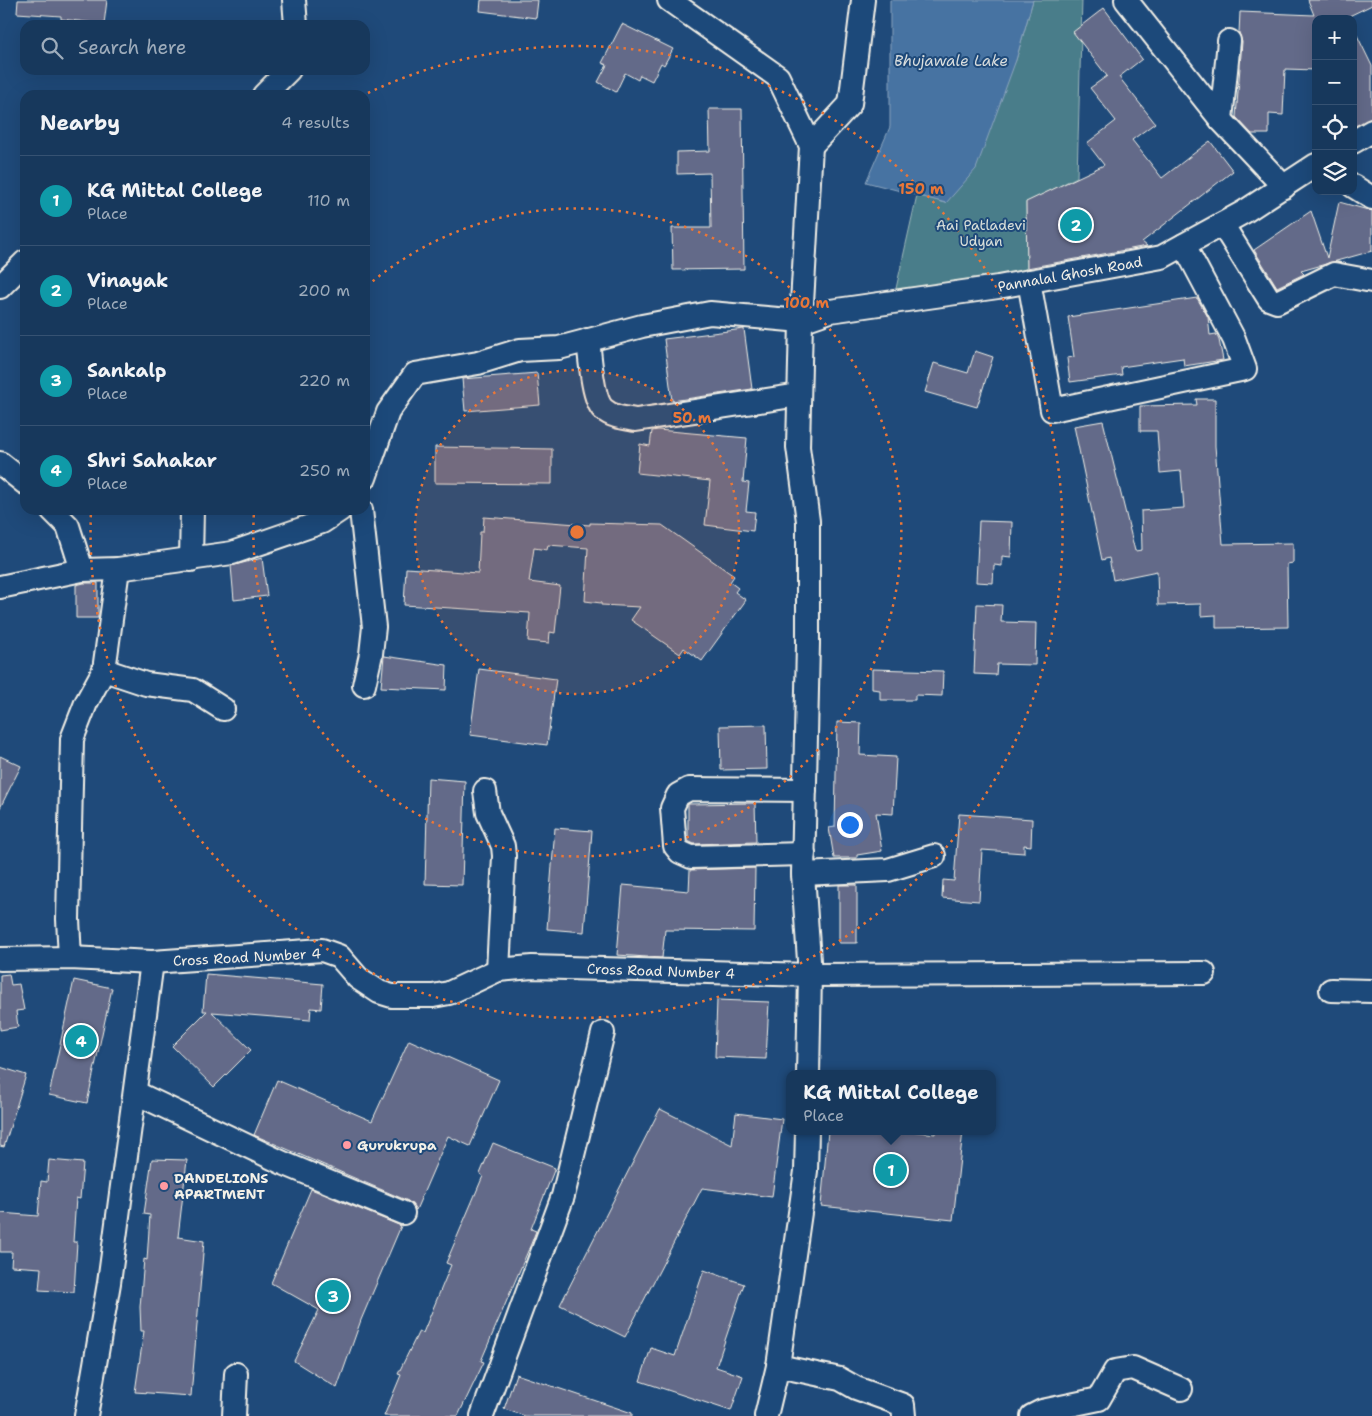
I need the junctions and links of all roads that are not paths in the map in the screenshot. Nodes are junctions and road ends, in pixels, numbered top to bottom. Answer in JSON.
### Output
{"nodes":[{"id":1,"x":294,"y":0,"type":"edge"},
{"id":2,"x":669,"y":0,"type":"edge"},
{"id":3,"x":863,"y":0,"type":"edge"},
{"id":4,"x":1126,"y":0,"type":"edge"},
{"id":5,"x":296,"y":20,"type":"edge"},
{"id":6,"x":1230,"y":41,"type":"dead end"},
{"id":7,"x":283,"y":75,"type":"edge"},
{"id":8,"x":269,"y":90,"type":"edge"},
{"id":9,"x":1221,"y":120,"type":"junction"},
{"id":10,"x":1372,"y":131,"type":"edge"},
{"id":11,"x":1357,"y":140,"type":"edge"},
{"id":12,"x":811,"y":146,"type":"junction"},
{"id":13,"x":1312,"y":168,"type":"edge"},
{"id":14,"x":1284,"y":187,"type":"junction"},
{"id":15,"x":1357,"y":189,"type":"edge"},
{"id":16,"x":1372,"y":198,"type":"edge"},
{"id":17,"x":1222,"y":224,"type":"junction"},
{"id":18,"x":1184,"y":244,"type":"junction"},
{"id":19,"x":20,"y":267,"type":"edge"},
{"id":20,"x":1372,"y":280,"type":"edge"},
{"id":21,"x":1029,"y":281,"type":"junction"},
{"id":22,"x":0,"y":287,"type":"edge"},
{"id":23,"x":801,"y":321,"type":"junction"},
{"id":24,"x":588,"y":340,"type":"junction"},
{"id":25,"x":799,"y":395,"type":"junction"},
{"id":26,"x":0,"y":463,"type":"edge"},
{"id":27,"x":370,"y":464,"type":"edge"},
{"id":28,"x":20,"y":479,"type":"edge"},
{"id":29,"x":57,"y":515,"type":"edge"},
{"id":30,"x":192,"y":515,"type":"edge"},
{"id":31,"x":332,"y":515,"type":"edge"},
{"id":32,"x":362,"y":515,"type":"edge"},
{"id":33,"x":191,"y":560,"type":"junction"},
{"id":34,"x":118,"y":569,"type":"junction"},
{"id":35,"x":82,"y":570,"type":"junction"},
{"id":36,"x":0,"y":587,"type":"edge"},
{"id":37,"x":104,"y":670,"type":"junction"},
{"id":38,"x":364,"y":685,"type":"dead end"},
{"id":39,"x":223,"y":708,"type":"dead end"},
{"id":40,"x":805,"y":790,"type":"junction"},
{"id":41,"x":485,"y":791,"type":"dead end"},
{"id":42,"x":934,"y":856,"type":"dead end"},
{"id":43,"x":803,"y":864,"type":"junction"},
{"id":44,"x":70,"y":958,"type":"junction"},
{"id":45,"x":0,"y":959,"type":"edge"},
{"id":46,"x":152,"y":962,"type":"junction"},
{"id":47,"x":498,"y":970,"type":"junction"},
{"id":48,"x":1204,"y":973,"type":"dead end"},
{"id":49,"x":810,"y":975,"type":"junction"},
{"id":50,"x":1330,"y":990,"type":"dead end"},
{"id":51,"x":1372,"y":991,"type":"edge"},
{"id":52,"x":603,"y":1033,"type":"dead end"},
{"id":53,"x":808,"y":1070,"type":"edge"},
{"id":54,"x":136,"y":1093,"type":"junction"},
{"id":55,"x":807,"y":1135,"type":"edge"},
{"id":56,"x":404,"y":1213,"type":"dead end"},
{"id":57,"x":778,"y":1366,"type":"junction"},
{"id":58,"x":236,"y":1374,"type":"dead end"},
{"id":59,"x":1181,"y":1389,"type":"dead end"},
{"id":60,"x":909,"y":1412,"type":"edge"},
{"id":61,"x":86,"y":1416,"type":"edge"},
{"id":62,"x":234,"y":1416,"type":"edge"},
{"id":63,"x":482,"y":1416,"type":"edge"},
{"id":64,"x":766,"y":1416,"type":"edge"},
{"id":65,"x":1032,"y":1416,"type":"edge"}],
"edges":[{"from":1,"to":5,"type":"street"},
{"from":2,"to":12,"type":"street"},
{"from":3,"to":12,"type":"street"},
{"from":4,"to":9,"type":"street"},
{"from":6,"to":9,"type":"street"},
{"from":7,"to":8,"type":"street"},
{"from":9,"to":14,"type":"street"},
{"from":10,"to":11,"type":"street"},
{"from":12,"to":23,"type":"street"},
{"from":13,"to":14,"type":"street","name":"Pannalal Ghosh Road"},
{"from":14,"to":17,"type":"street","name":"Pannalal Ghosh Road"},
{"from":15,"to":16,"type":"street"},
{"from":17,"to":18,"type":"street","name":"Pannalal Ghosh Road"},
{"from":17,"to":20,"type":"street"},
{"from":18,"to":21,"type":"street","name":"Pannalal Ghosh Road"},
{"from":18,"to":21,"type":"street"},
{"from":19,"to":22,"type":"street"},
{"from":21,"to":23,"type":"street","name":"Pannalal Ghosh Road"},
{"from":23,"to":24,"type":"street"},
{"from":23,"to":25,"type":"street"},
{"from":24,"to":25,"type":"street"},
{"from":24,"to":27,"type":"street"},
{"from":25,"to":40,"type":"street"},
{"from":26,"to":28,"type":"street"},
{"from":29,"to":35,"type":"street"},
{"from":30,"to":33,"type":"street"},
{"from":31,"to":33,"type":"street"},
{"from":32,"to":38,"type":"street"},
{"from":33,"to":34,"type":"street"},
{"from":34,"to":35,"type":"street"},
{"from":34,"to":37,"type":"street"},
{"from":35,"to":36,"type":"street"},
{"from":37,"to":39,"type":"street"},
{"from":37,"to":44,"type":"street"},
{"from":40,"to":43,"type":"street"},
{"from":40,"to":43,"type":"street"},
{"from":41,"to":47,"type":"street"},
{"from":42,"to":43,"type":"street"},
{"from":43,"to":49,"type":"street"},
{"from":44,"to":45,"type":"street","name":"Cross Road Number 4"},
{"from":44,"to":46,"type":"street","name":"Cross Road Number 4"},
{"from":46,"to":47,"type":"street","name":"Cross Road Number 4"},
{"from":46,"to":54,"type":"street"},
{"from":47,"to":49,"type":"street","name":"Cross Road Number 4"},
{"from":48,"to":49,"type":"street","name":"Cross Road Number 4"},
{"from":49,"to":53,"type":"street"},
{"from":50,"to":51,"type":"street"},
{"from":52,"to":63,"type":"street"},
{"from":54,"to":56,"type":"street"},
{"from":54,"to":61,"type":"street"},
{"from":55,"to":57,"type":"street"},
{"from":57,"to":60,"type":"street"},
{"from":57,"to":64,"type":"street"},
{"from":58,"to":62,"type":"street"},
{"from":59,"to":65,"type":"street"}]}
